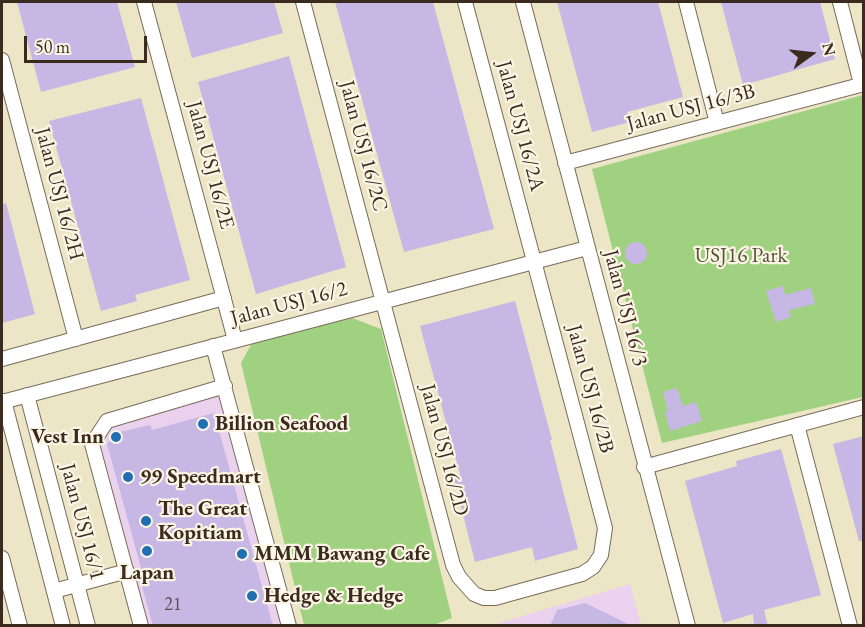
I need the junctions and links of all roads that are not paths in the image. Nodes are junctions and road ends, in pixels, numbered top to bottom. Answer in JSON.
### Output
{"nodes":[{"id":1,"x":144,"y":2,"type":"edge"},
{"id":2,"x":303,"y":2,"type":"edge"},
{"id":3,"x":465,"y":2,"type":"edge"},
{"id":4,"x":523,"y":2,"type":"edge"},
{"id":5,"x":686,"y":2,"type":"edge"},
{"id":6,"x":840,"y":2,"type":"edge"},
{"id":7,"x":2,"y":60,"type":"edge"},
{"id":8,"x":862,"y":84,"type":"edge"},
{"id":9,"x":717,"y":123,"type":"junction"},
{"id":10,"x":565,"y":163,"type":"junction"},
{"id":11,"x":587,"y":248,"type":"junction"},
{"id":12,"x":534,"y":261,"type":"junction"},
{"id":13,"x":224,"y":298,"type":"junction"},
{"id":14,"x":383,"y":301,"type":"junction"},
{"id":15,"x":76,"y":339,"type":"junction"},
{"id":16,"x":235,"y":340,"type":"junction"},
{"id":17,"x":213,"y":346,"type":"junction"},
{"id":18,"x":2,"y":359,"type":"edge"},
{"id":19,"x":225,"y":386,"type":"junction"},
{"id":20,"x":27,"y":395,"type":"junction"},
{"id":21,"x":3,"y":401,"type":"edge"},
{"id":22,"x":864,"y":407,"type":"edge"},
{"id":23,"x":797,"y":425,"type":"junction"},
{"id":24,"x":644,"y":467,"type":"junction"},
{"id":25,"x":2,"y":558,"type":"edge"},
{"id":26,"x":127,"y":572,"type":"junction"},
{"id":27,"x":77,"y":585,"type":"junction"},
{"id":28,"x":54,"y":591,"type":"junction"},
{"id":29,"x":484,"y":598,"type":"joint"},
{"id":30,"x":20,"y":626,"type":"edge"},
{"id":31,"x":63,"y":626,"type":"edge"},
{"id":32,"x":88,"y":626,"type":"edge"},
{"id":33,"x":141,"y":626,"type":"edge"},
{"id":34,"x":289,"y":626,"type":"edge"},
{"id":35,"x":688,"y":626,"type":"edge"},
{"id":36,"x":850,"y":626,"type":"edge"}],
"edges":[{"from":1,"to":13,"type":"street","name":"Jalan USJ 16/2E"},
{"from":2,"to":14,"type":"street","name":"Jalan USJ 16/2C"},
{"from":3,"to":12,"type":"street","name":"Jalan USJ 16/2A"},
{"from":4,"to":10,"type":"street","name":"Jalan USJ 16/3"},
{"from":5,"to":9,"type":"street"},
{"from":6,"to":8,"type":"street"},
{"from":7,"to":15,"type":"street","name":"Jalan USJ 16/2H"},
{"from":8,"to":9,"type":"street","name":"Jalan USJ 16/3B"},
{"from":9,"to":10,"type":"street","name":"Jalan USJ 16/3B"},
{"from":10,"to":11,"type":"street","name":"Jalan USJ 16/3"},
{"from":11,"to":12,"type":"street","name":"Jalan USJ 16/2"},
{"from":11,"to":24,"type":"street","name":"Jalan USJ 16/3"},
{"from":12,"to":14,"type":"street","name":"Jalan USJ 16/2"},
{"from":12,"to":29,"type":"street","name":"Jalan USJ 16/2B"},
{"from":13,"to":15,"type":"street","name":"Jalan USJ 16/2"},
{"from":13,"to":16,"type":"street","name":"Jalan USJ 16/2E"},
{"from":14,"to":16,"type":"street","name":"Jalan USJ 16/2"},
{"from":14,"to":29,"type":"street","name":"Jalan USJ 16/2D"},
{"from":15,"to":18,"type":"street","name":"Jalan USJ 16/2"},
{"from":16,"to":17,"type":"street","name":"Jalan USJ 16/2"},
{"from":17,"to":19,"type":"street"},
{"from":17,"to":20,"type":"street","name":"Jalan USJ 16/2"},
{"from":19,"to":26,"type":"street"},
{"from":19,"to":34,"type":"street"},
{"from":20,"to":21,"type":"street","name":"Jalan USJ 16/2"},
{"from":20,"to":27,"type":"street","name":"Jalan USJ 16/1"},
{"from":21,"to":28,"type":"street"},
{"from":22,"to":23,"type":"street"},
{"from":23,"to":24,"type":"street"},
{"from":23,"to":36,"type":"street"},
{"from":24,"to":35,"type":"street","name":"Jalan USJ 16/3"},
{"from":25,"to":30,"type":"street"},
{"from":26,"to":27,"type":"street"},
{"from":26,"to":33,"type":"street"},
{"from":27,"to":28,"type":"street"},
{"from":27,"to":32,"type":"street","name":"Jalan USJ 16/1"},
{"from":28,"to":31,"type":"street"}]}
